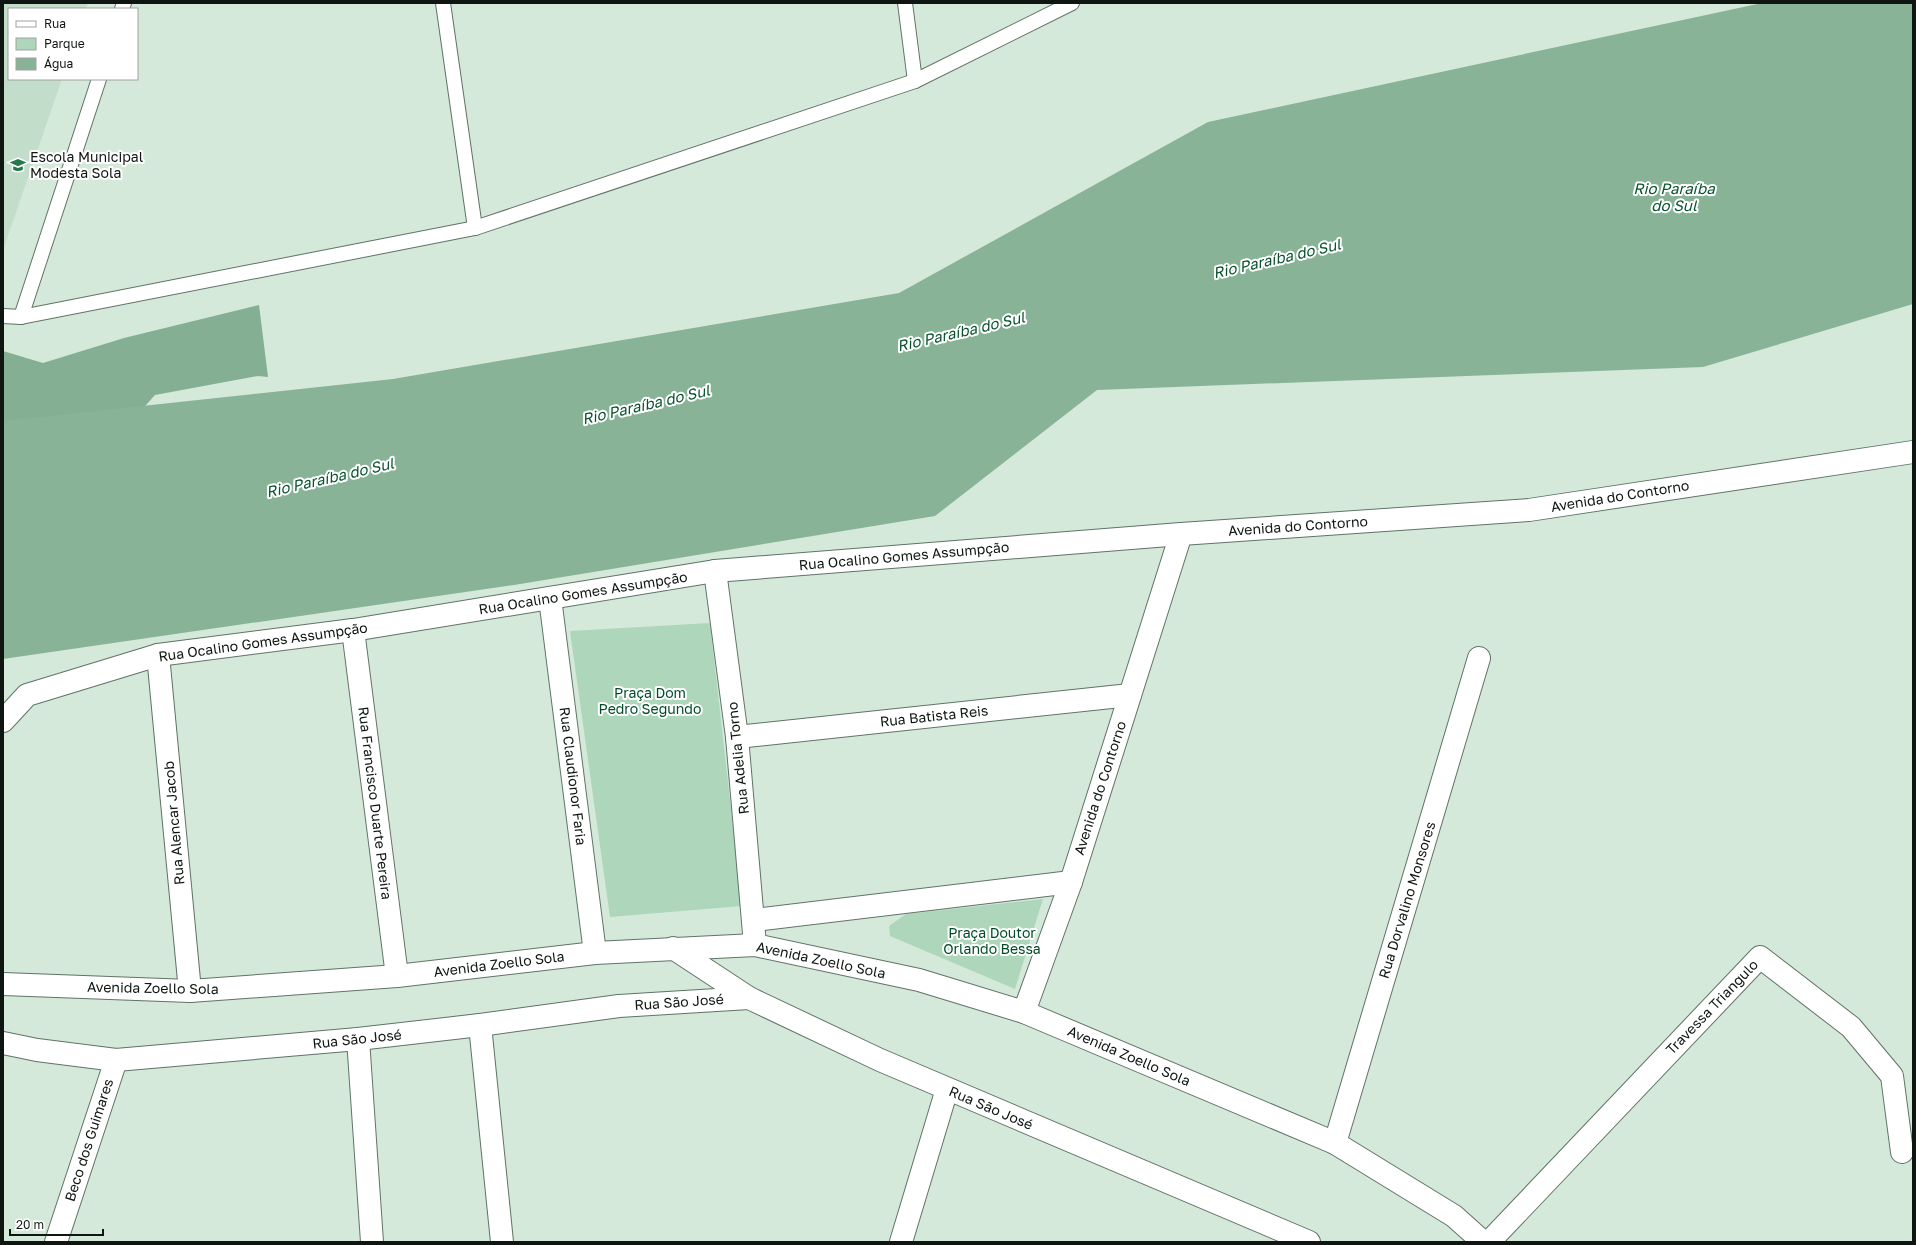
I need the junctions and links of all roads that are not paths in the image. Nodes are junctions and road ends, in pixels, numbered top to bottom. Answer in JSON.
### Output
{"nodes":[{"id":1,"x":443,"y":3,"type":"edge"},
{"id":2,"x":906,"y":3,"type":"edge"},
{"id":3,"x":1072,"y":3,"type":"edge"},
{"id":4,"x":99,"y":80,"type":"edge"},
{"id":5,"x":915,"y":81,"type":"junction"},
{"id":6,"x":475,"y":228,"type":"junction"},
{"id":7,"x":3,"y":316,"type":"edge"},
{"id":8,"x":21,"y":317,"type":"junction"},
{"id":9,"x":1913,"y":452,"type":"edge"},
{"id":10,"x":1181,"y":534,"type":"junction"},
{"id":11,"x":715,"y":571,"type":"junction"},
{"id":12,"x":550,"y":598,"type":"junction"},
{"id":13,"x":353,"y":630,"type":"junction"},
{"id":14,"x":158,"y":656,"type":"junction"},
{"id":15,"x":1479,"y":658,"type":"dead end"},
{"id":16,"x":1130,"y":695,"type":"junction"},
{"id":17,"x":3,"y":721,"type":"edge"},
{"id":18,"x":737,"y":737,"type":"junction"},
{"id":19,"x":1070,"y":882,"type":"junction"},
{"id":20,"x":754,"y":920,"type":"junction"},
{"id":21,"x":755,"y":945,"type":"junction"},
{"id":22,"x":673,"y":948,"type":"junction"},
{"id":23,"x":595,"y":953,"type":"junction"},
{"id":24,"x":397,"y":976,"type":"junction"},
{"id":25,"x":3,"y":984,"type":"edge"},
{"id":26,"x":190,"y":991,"type":"junction"},
{"id":27,"x":749,"y":998,"type":"junction"},
{"id":28,"x":1024,"y":1012,"type":"junction"},
{"id":29,"x":480,"y":1025,"type":"junction"},
{"id":30,"x":358,"y":1039,"type":"junction"},
{"id":31,"x":3,"y":1043,"type":"edge"},
{"id":32,"x":116,"y":1060,"type":"junction"},
{"id":33,"x":947,"y":1089,"type":"junction"},
{"id":34,"x":1335,"y":1143,"type":"junction"},
{"id":35,"x":1902,"y":1152,"type":"dead end"},
{"id":36,"x":56,"y":1242,"type":"edge"},
{"id":37,"x":372,"y":1242,"type":"edge"},
{"id":38,"x":502,"y":1242,"type":"edge"},
{"id":39,"x":901,"y":1242,"type":"edge"},
{"id":40,"x":1309,"y":1242,"type":"edge"},
{"id":41,"x":1483,"y":1242,"type":"edge"},
{"id":42,"x":1489,"y":1242,"type":"edge"}],
"edges":[{"from":1,"to":6,"type":"lane"},
{"from":2,"to":5,"type":"lane"},
{"from":3,"to":5,"type":"lane"},
{"from":4,"to":8,"type":"lane"},
{"from":5,"to":6,"type":"lane"},
{"from":6,"to":8,"type":"lane"},
{"from":7,"to":8,"type":"lane"},
{"from":9,"to":10,"type":"street","name":"Avenida do Contorno"},
{"from":10,"to":11,"type":"street","name":"Rua Ocalino Gomes Assumpção"},
{"from":10,"to":16,"type":"street","name":"Avenida do Contorno"},
{"from":11,"to":12,"type":"street","name":"Rua Ocalino Gomes Assumpção"},
{"from":11,"to":18,"type":"street","name":"Rua Adelia Torno"},
{"from":12,"to":13,"type":"street","name":"Rua Ocalino Gomes Assumpção"},
{"from":12,"to":23,"type":"street","name":"Rua Claudionor Faria"},
{"from":13,"to":14,"type":"street","name":"Rua Ocalino Gomes Assumpção"},
{"from":13,"to":24,"type":"street","name":"Rua Francisco Duarte Pereira"},
{"from":14,"to":17,"type":"street","name":"Rua Ocalino Gomes Assumpção"},
{"from":14,"to":26,"type":"street","name":"Rua Alencar Jacob"},
{"from":15,"to":34,"type":"street","name":"Rua Dorvalino Monsores"},
{"from":16,"to":18,"type":"street","name":"Rua Batista Reis"},
{"from":16,"to":19,"type":"street","name":"Avenida do Contorno"},
{"from":18,"to":20,"type":"street","name":"Rua Adelia Torno"},
{"from":19,"to":20,"type":"street"},
{"from":19,"to":28,"type":"street","name":"Avenida do Contorno"},
{"from":20,"to":21,"type":"street","name":"Rua Adelia Torno"},
{"from":21,"to":22,"type":"street","name":"Avenida Zoello Sola"},
{"from":21,"to":28,"type":"street","name":"Avenida Zoello Sola"},
{"from":22,"to":23,"type":"street","name":"Avenida Zoello Sola"},
{"from":22,"to":27,"type":"street"},
{"from":23,"to":24,"type":"street","name":"Avenida Zoello Sola"},
{"from":24,"to":26,"type":"street","name":"Avenida Zoello Sola"},
{"from":25,"to":26,"type":"street","name":"Avenida Zoello Sola"},
{"from":27,"to":29,"type":"street","name":"Rua São José"},
{"from":27,"to":33,"type":"street","name":"Rua São José"},
{"from":28,"to":34,"type":"street","name":"Avenida Zoello Sola"},
{"from":29,"to":30,"type":"street","name":"Rua São José"},
{"from":29,"to":38,"type":"street"},
{"from":30,"to":32,"type":"street","name":"Rua São José"},
{"from":30,"to":37,"type":"street"},
{"from":31,"to":32,"type":"street","name":"Rua São José"},
{"from":32,"to":36,"type":"street","name":"Beco dos Guimares"},
{"from":33,"to":39,"type":"street"},
{"from":33,"to":40,"type":"street","name":"Rua São José"},
{"from":34,"to":41,"type":"street","name":"Avenida Zoello Sola"},
{"from":35,"to":42,"type":"street","name":"Travessa Triangulo"}]}
